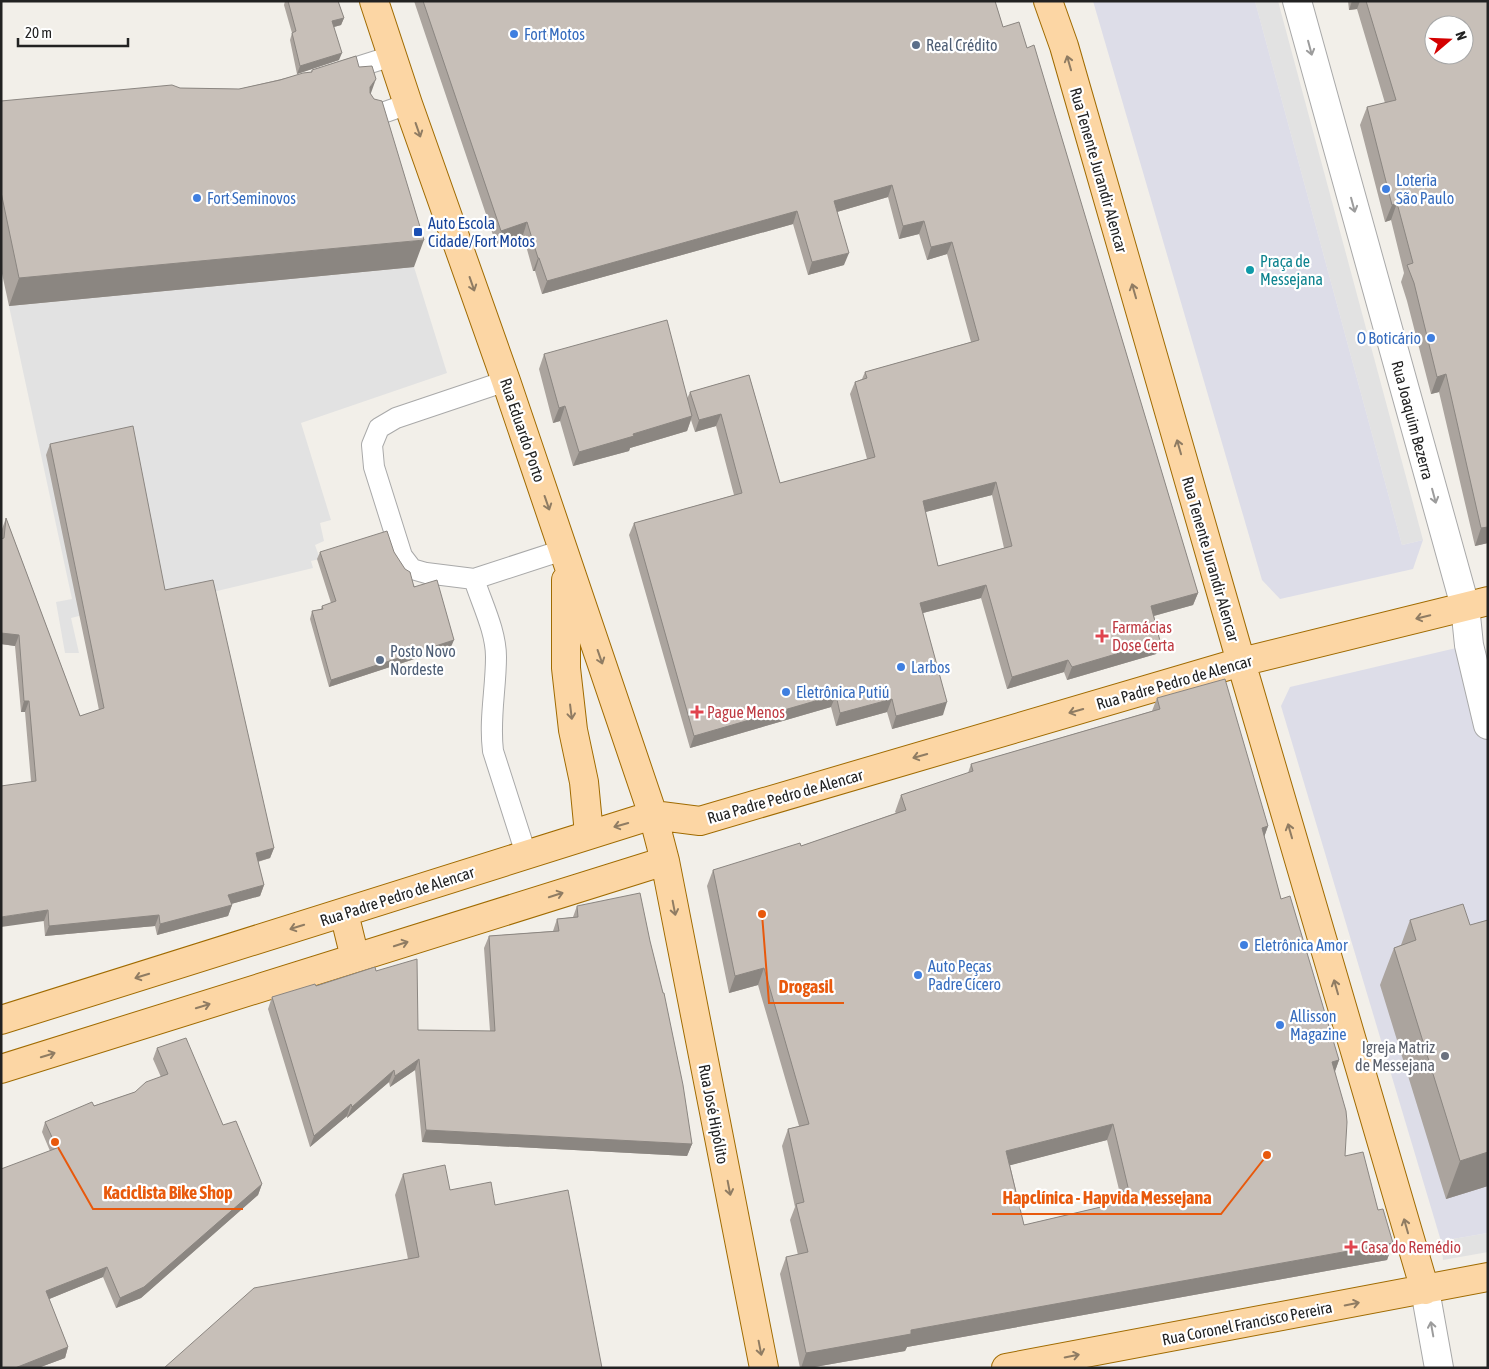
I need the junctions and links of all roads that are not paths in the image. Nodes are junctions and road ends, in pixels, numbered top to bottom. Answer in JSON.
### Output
{"nodes":[{"id":1,"x":374,"y":1,"type":"edge"},
{"id":2,"x":1048,"y":1,"type":"edge"},
{"id":3,"x":1297,"y":1,"type":"edge"},
{"id":4,"x":392,"y":56,"type":"junction"},
{"id":5,"x":312,"y":82,"type":"edge"},
{"id":6,"x":408,"y":104,"type":"junction"},
{"id":7,"x":371,"y":117,"type":"edge"},
{"id":8,"x":506,"y":382,"type":"junction"},
{"id":9,"x":565,"y":554,"type":"junction"},
{"id":10,"x":474,"y":579,"type":"junction"},
{"id":11,"x":1476,"y":604,"type":"edge"},
{"id":12,"x":1241,"y":662,"type":"junction"},
{"id":13,"x":1488,"y":725,"type":"edge"},
{"id":14,"x":653,"y":815,"type":"junction"},
{"id":15,"x":589,"y":834,"type":"junction"},
{"id":16,"x":526,"y":854,"type":"junction"},
{"id":17,"x":665,"y":860,"type":"junction"},
{"id":18,"x":344,"y":913,"type":"junction"},
{"id":19,"x":355,"y":958,"type":"junction"},
{"id":20,"x":1,"y":1020,"type":"edge"},
{"id":21,"x":1,"y":1069,"type":"edge"},
{"id":22,"x":1488,"y":1277,"type":"edge"},
{"id":23,"x":1425,"y":1290,"type":"junction"},
{"id":24,"x":764,"y":1368,"type":"edge"},
{"id":25,"x":1006,"y":1368,"type":"edge"},
{"id":26,"x":1439,"y":1368,"type":"edge"}],
"edges":[{"from":1,"to":4,"type":"main road","name":"Rua Eduardo Porto"},
{"from":12,"to":2,"type":"main road","name":"Rua Tenente Jurandir Alencar","one_way":true},
{"from":3,"to":11,"type":"street","name":"Rua Joaquim Bezerra","one_way":true},
{"from":4,"to":5,"type":"lane"},
{"from":4,"to":6,"type":"main road","name":"Rua Eduardo Porto"},
{"from":6,"to":7,"type":"lane"},
{"from":6,"to":8,"type":"main road","name":"Rua Eduardo Porto","one_way":true},
{"from":8,"to":9,"type":"main road","name":"Rua Eduardo Porto","one_way":true},
{"from":8,"to":10,"type":"lane"},
{"from":9,"to":10,"type":"lane"},
{"from":9,"to":14,"type":"main road","name":"Rua Eduardo Porto","one_way":true},
{"from":9,"to":15,"type":"main road","one_way":true},
{"from":10,"to":16,"type":"lane"},
{"from":11,"to":12,"type":"main road","name":"Rua Padre Pedro de Alencar","one_way":true},
{"from":11,"to":13,"type":"street","name":"Rua Joaquim Bezerra"},
{"from":12,"to":14,"type":"main road","name":"Rua Padre Pedro de Alencar","one_way":true},
{"from":23,"to":12,"type":"main road","name":"Rua Tenente Jurandir Alencar","one_way":true},
{"from":14,"to":15,"type":"main road","name":"Rua Padre Pedro de Alencar","one_way":true},
{"from":14,"to":17,"type":"main road","name":"Rua Eduardo Porto"},
{"from":15,"to":16,"type":"main road","name":"Rua Padre Pedro de Alencar"},
{"from":16,"to":18,"type":"main road","name":"Rua Padre Pedro de Alencar"},
{"from":19,"to":17,"type":"main road","one_way":true},
{"from":17,"to":24,"type":"main road","name":"Rua José Hipólito","one_way":true},
{"from":18,"to":19,"type":"main road"},
{"from":18,"to":20,"type":"main road","name":"Rua Padre Pedro de Alencar","one_way":true},
{"from":21,"to":19,"type":"main road","one_way":true},
{"from":22,"to":23,"type":"main road","name":"Rua Coronel Francisco Pereira"},
{"from":25,"to":23,"type":"main road","name":"Rua Coronel Francisco Pereira","one_way":true},
{"from":26,"to":23,"type":"street","one_way":true}]}
